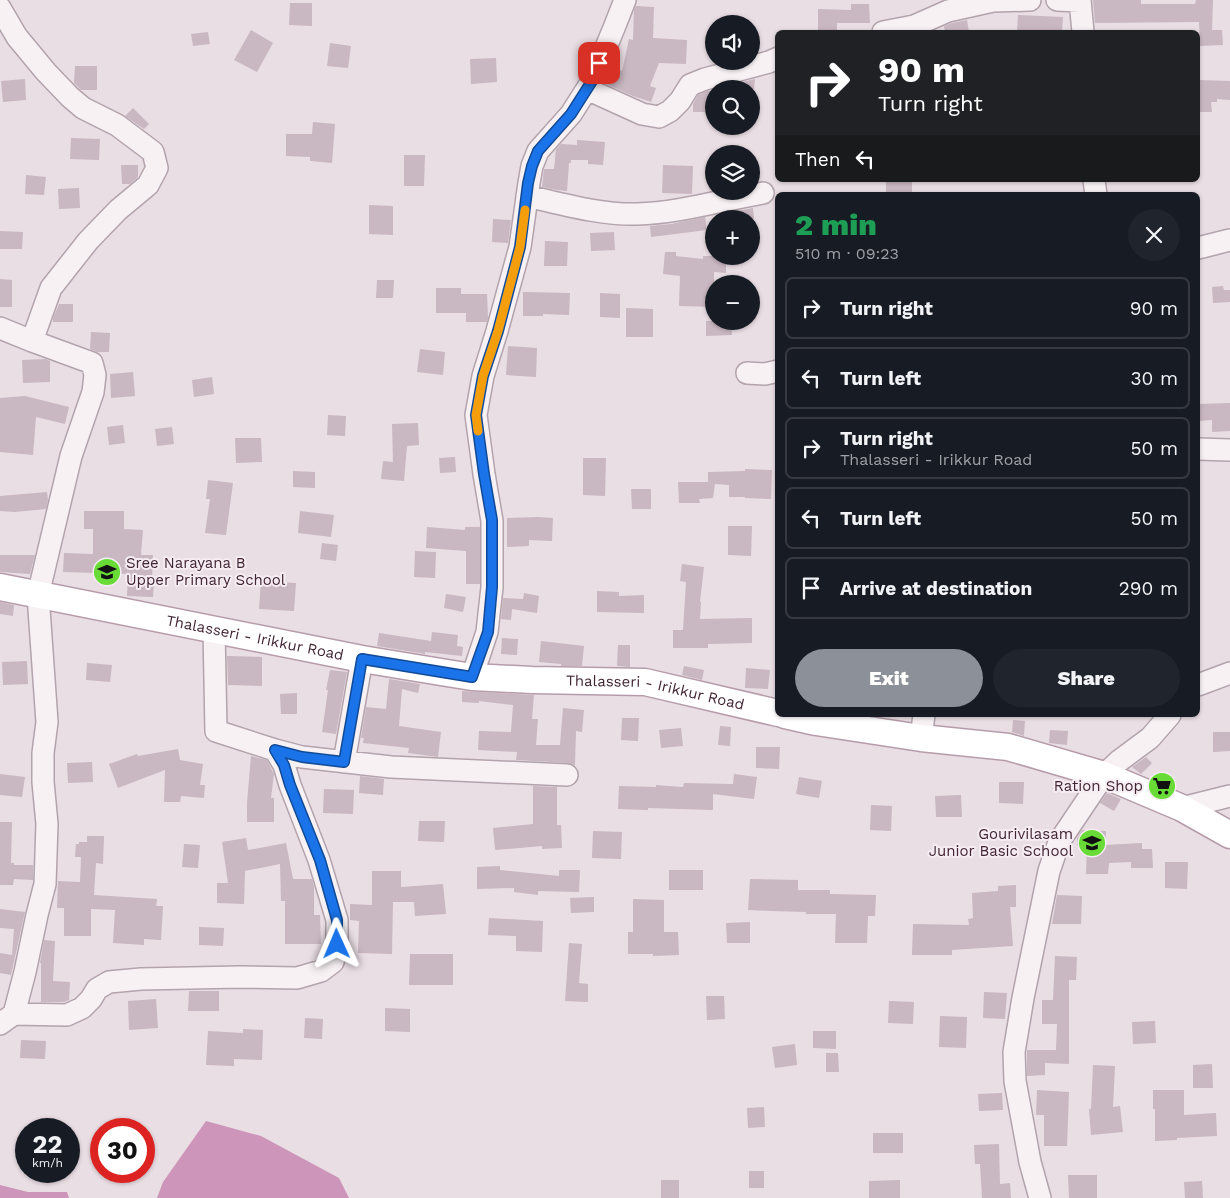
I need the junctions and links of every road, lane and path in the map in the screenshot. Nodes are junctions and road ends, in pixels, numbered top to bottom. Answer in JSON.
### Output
{"nodes":[{"id":1,"x":625,"y":0,"type":"edge"},
{"id":2,"x":1030,"y":0,"type":"edge"},
{"id":3,"x":1057,"y":0,"type":"edge"},
{"id":4,"x":1080,"y":0,"type":"edge"},
{"id":5,"x":0,"y":8,"type":"edge"},
{"id":6,"x":893,"y":30,"type":"edge"},
{"id":7,"x":1083,"y":30,"type":"edge"},
{"id":8,"x":775,"y":60,"type":"edge"},
{"id":9,"x":587,"y":89,"type":"junction"},
{"id":10,"x":763,"y":193,"type":"dead end"},
{"id":11,"x":527,"y":196,"type":"junction"},
{"id":12,"x":1230,"y":240,"type":"edge"},
{"id":13,"x":1200,"y":248,"type":"edge"},
{"id":14,"x":0,"y":328,"type":"edge"},
{"id":15,"x":32,"y":341,"type":"junction"},
{"id":16,"x":775,"y":372,"type":"edge"},
{"id":17,"x":747,"y":373,"type":"dead end"},
{"id":18,"x":1200,"y":449,"type":"edge"},
{"id":19,"x":1230,"y":450,"type":"edge"},
{"id":20,"x":0,"y":587,"type":"edge"},
{"id":21,"x":38,"y":595,"type":"junction"},
{"id":22,"x":214,"y":629,"type":"junction"},
{"id":23,"x":362,"y":659,"type":"junction"},
{"id":24,"x":1230,"y":673,"type":"edge"},
{"id":25,"x":472,"y":677,"type":"junction"},
{"id":26,"x":1200,"y":683,"type":"edge"},
{"id":27,"x":775,"y":712,"type":"edge"},
{"id":28,"x":794,"y":717,"type":"edge"},
{"id":29,"x":1168,"y":717,"type":"edge"},
{"id":30,"x":922,"y":726,"type":"edge"},
{"id":31,"x":275,"y":750,"type":"junction"},
{"id":32,"x":344,"y":762,"type":"junction"},
{"id":33,"x":567,"y":775,"type":"dead end"},
{"id":34,"x":1104,"y":775,"type":"junction"},
{"id":35,"x":1230,"y":796,"type":"edge"},
{"id":36,"x":1182,"y":808,"type":"junction"},
{"id":37,"x":1230,"y":835,"type":"edge"},
{"id":38,"x":7,"y":1019,"type":"edge"},
{"id":39,"x":1040,"y":1198,"type":"edge"}],
"edges":[{"from":1,"to":9,"type":"street"},
{"from":2,"to":6,"type":"street"},
{"from":3,"to":4,"type":"street"},
{"from":4,"to":7,"type":"street"},
{"from":5,"to":15,"type":"street"},
{"from":8,"to":9,"type":"street"},
{"from":9,"to":11,"type":"street"},
{"from":10,"to":11,"type":"street"},
{"from":11,"to":25,"type":"street"},
{"from":12,"to":13,"type":"street"},
{"from":14,"to":15,"type":"street"},
{"from":15,"to":21,"type":"street"},
{"from":16,"to":17,"type":"street"},
{"from":18,"to":19,"type":"street"},
{"from":20,"to":21,"type":"main road","name":"Thalasseri - Irikkur Road"},
{"from":21,"to":22,"type":"main road","name":"Thalasseri - Irikkur Road"},
{"from":21,"to":38,"type":"street"},
{"from":22,"to":23,"type":"main road","name":"Thalasseri - Irikkur Road"},
{"from":22,"to":31,"type":"street"},
{"from":23,"to":25,"type":"main road","name":"Thalasseri - Irikkur Road"},
{"from":23,"to":32,"type":"street"},
{"from":24,"to":26,"type":"street"},
{"from":25,"to":27,"type":"main road","name":"Thalasseri - Irikkur Road"},
{"from":28,"to":30,"type":"main road"},
{"from":29,"to":34,"type":"street"},
{"from":30,"to":34,"type":"main road"},
{"from":31,"to":32,"type":"street"},
{"from":31,"to":38,"type":"street"},
{"from":32,"to":33,"type":"street"},
{"from":34,"to":36,"type":"main road"},
{"from":34,"to":39,"type":"street"},
{"from":35,"to":36,"type":"street"},
{"from":36,"to":37,"type":"main road"}]}
